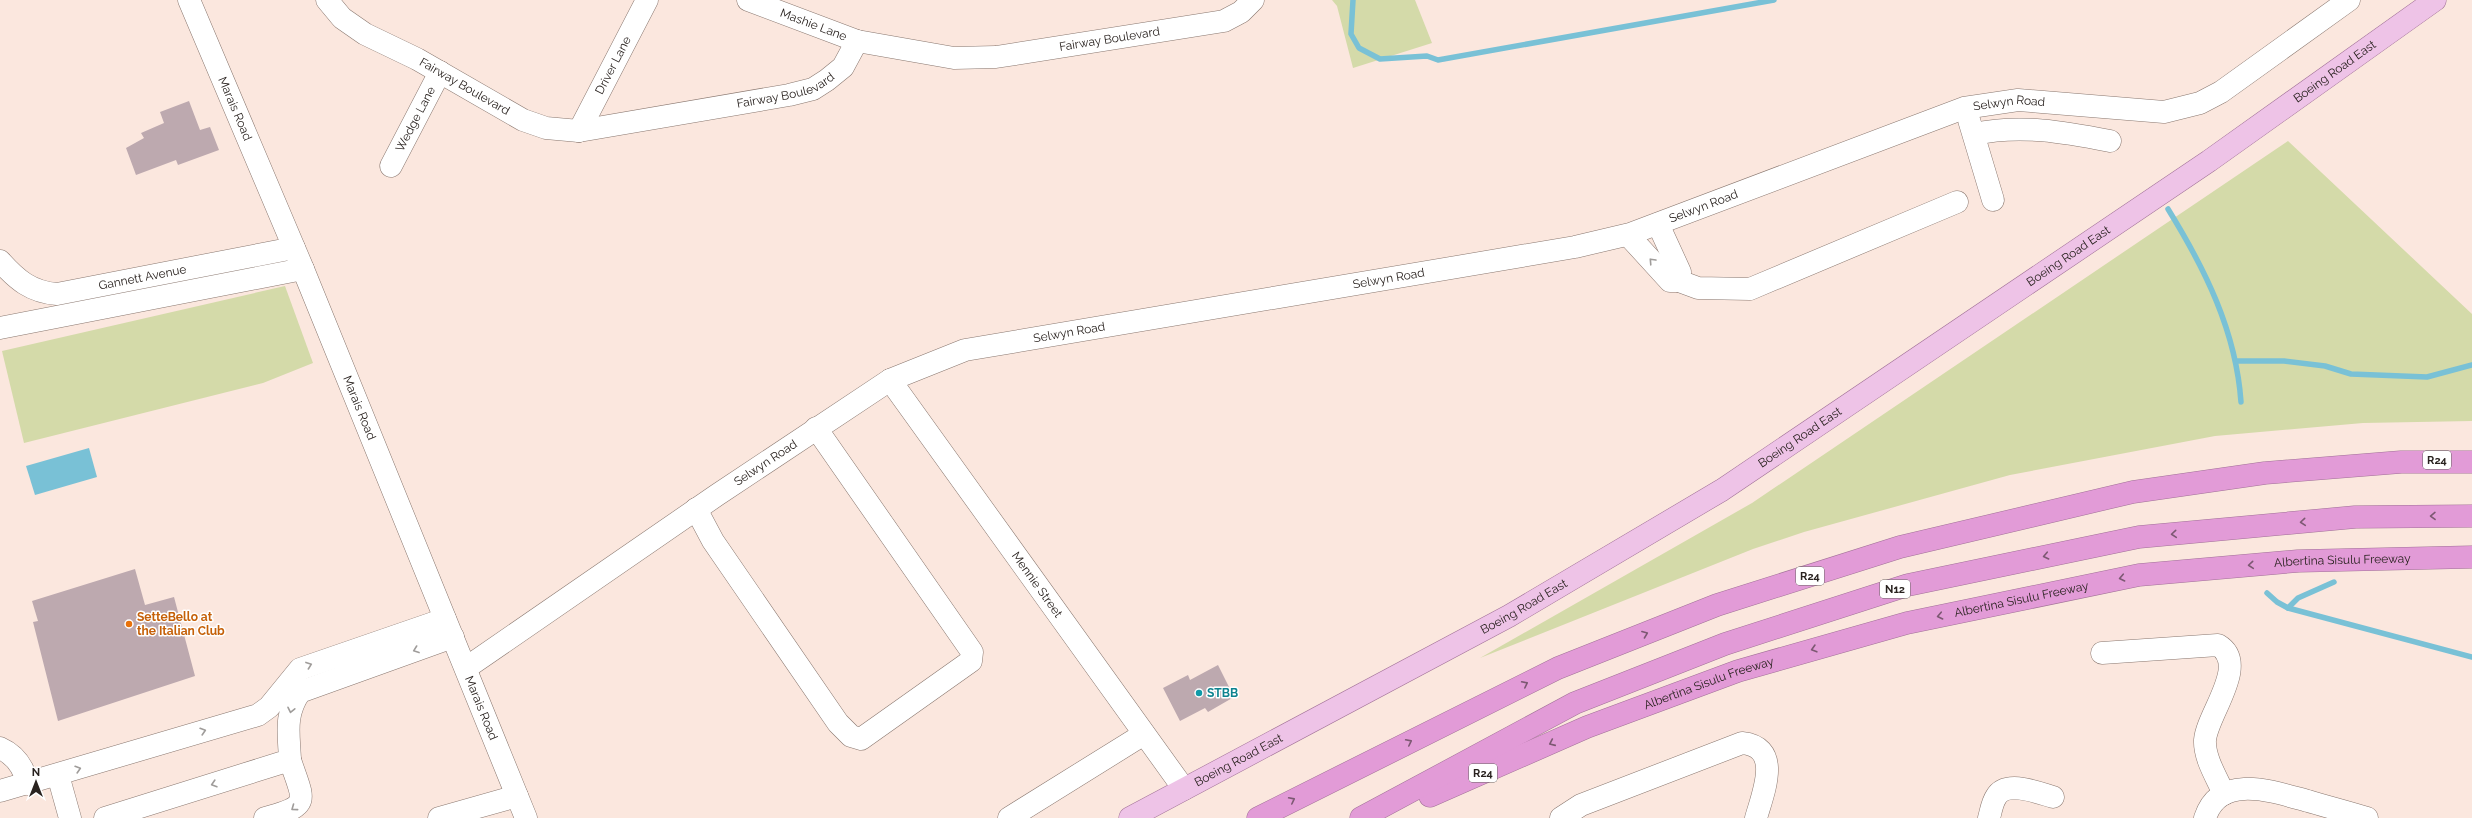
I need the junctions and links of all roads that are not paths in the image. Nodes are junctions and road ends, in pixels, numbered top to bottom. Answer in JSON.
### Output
{"nodes":[{"id":1,"x":190,"y":0,"type":"edge"},
{"id":2,"x":327,"y":0,"type":"edge"},
{"id":3,"x":646,"y":0,"type":"edge"},
{"id":4,"x":748,"y":0,"type":"edge"},
{"id":5,"x":1253,"y":0,"type":"edge"},
{"id":6,"x":2349,"y":0,"type":"edge"},
{"id":7,"x":2435,"y":0,"type":"edge"},
{"id":8,"x":857,"y":41,"type":"junction"},
{"id":9,"x":440,"y":72,"type":"junction"},
{"id":10,"x":1964,"y":108,"type":"junction"},
{"id":11,"x":579,"y":131,"type":"junction"},
{"id":12,"x":1974,"y":134,"type":"junction"},
{"id":13,"x":2110,"y":141,"type":"dead end"},
{"id":14,"x":391,"y":166,"type":"dead end"},
{"id":15,"x":1993,"y":200,"type":"dead end"},
{"id":16,"x":1957,"y":202,"type":"dead end"},
{"id":17,"x":1658,"y":224,"type":"junction"},
{"id":18,"x":1628,"y":235,"type":"junction"},
{"id":19,"x":294,"y":248,"type":"junction"},
{"id":20,"x":0,"y":261,"type":"edge"},
{"id":21,"x":303,"y":269,"type":"junction"},
{"id":22,"x":1679,"y":281,"type":"junction"},
{"id":23,"x":0,"y":328,"type":"edge"},
{"id":24,"x":890,"y":380,"type":"junction"},
{"id":25,"x":816,"y":428,"type":"junction"},
{"id":26,"x":2472,"y":459,"type":"edge"},
{"id":27,"x":2401,"y":462,"type":"junction"},
{"id":28,"x":2472,"y":462,"type":"edge"},
{"id":29,"x":696,"y":509,"type":"junction"},
{"id":30,"x":2472,"y":516,"type":"edge"},
{"id":31,"x":2472,"y":557,"type":"edge"},
{"id":32,"x":449,"y":628,"type":"junction"},
{"id":33,"x":2102,"y":653,"type":"dead end"},
{"id":34,"x":466,"y":668,"type":"junction"},
{"id":35,"x":1144,"y":734,"type":"junction"},
{"id":36,"x":0,"y":748,"type":"edge"},
{"id":37,"x":290,"y":760,"type":"junction"},
{"id":38,"x":58,"y":775,"type":"junction"},
{"id":39,"x":28,"y":784,"type":"junction"},
{"id":40,"x":1184,"y":789,"type":"junction"},
{"id":41,"x":0,"y":791,"type":"edge"},
{"id":42,"x":2224,"y":794,"type":"junction"},
{"id":43,"x":517,"y":796,"type":"junction"},
{"id":44,"x":2053,"y":797,"type":"dead end"},
{"id":45,"x":70,"y":818,"type":"edge"},
{"id":46,"x":105,"y":818,"type":"edge"},
{"id":47,"x":265,"y":818,"type":"edge"},
{"id":48,"x":439,"y":818,"type":"edge"},
{"id":49,"x":526,"y":818,"type":"edge"},
{"id":50,"x":1009,"y":818,"type":"edge"},
{"id":51,"x":1130,"y":818,"type":"edge"},
{"id":52,"x":1258,"y":818,"type":"edge"},
{"id":53,"x":1361,"y":818,"type":"edge"},
{"id":54,"x":1378,"y":818,"type":"edge"},
{"id":55,"x":1561,"y":818,"type":"edge"},
{"id":56,"x":1756,"y":818,"type":"edge"},
{"id":57,"x":1989,"y":818,"type":"edge"},
{"id":58,"x":2205,"y":818,"type":"edge"},
{"id":59,"x":2368,"y":818,"type":"edge"}],
"edges":[{"from":1,"to":19,"type":"street","name":"Marais Road"},
{"from":2,"to":9,"type":"street","name":"Fairway Boulevard"},
{"from":3,"to":11,"type":"street","name":"Driver Lane"},
{"from":4,"to":8,"type":"street","name":"Mashie Lane"},
{"from":5,"to":8,"type":"street","name":"Fairway Boulevard"},
{"from":6,"to":10,"type":"street","name":"Selwyn Road"},
{"from":7,"to":40,"type":"main road","name":"Boeing Road East"},
{"from":8,"to":11,"type":"street","name":"Fairway Boulevard"},
{"from":9,"to":11,"type":"street","name":"Fairway Boulevard"},
{"from":9,"to":14,"type":"street","name":"Wedge Lane"},
{"from":10,"to":12,"type":"street"},
{"from":10,"to":17,"type":"street","name":"Selwyn Road"},
{"from":12,"to":13,"type":"street"},
{"from":12,"to":15,"type":"street"},
{"from":16,"to":22,"type":"street"},
{"from":17,"to":18,"type":"street","name":"Selwyn Road"},
{"from":17,"to":22,"type":"street"},
{"from":22,"to":18,"type":"street","one_way":true},
{"from":18,"to":24,"type":"street","name":"Selwyn Road"},
{"from":19,"to":20,"type":"street","name":"Gannett Avenue"},
{"from":19,"to":21,"type":"street","name":"Marais Road"},
{"from":21,"to":23,"type":"street"},
{"from":21,"to":32,"type":"street","name":"Marais Road"},
{"from":24,"to":25,"type":"street","name":"Selwyn Road"},
{"from":24,"to":35,"type":"street","name":"Mennie Street"},
{"from":25,"to":29,"type":"street","name":"Selwyn Road"},
{"from":25,"to":29,"type":"street"},
{"from":26,"to":27,"type":"highway","number":"R24"},
{"from":27,"to":28,"type":"highway"},
{"from":52,"to":27,"type":"highway","number":"R24","one_way":true},
{"from":29,"to":34,"type":"street","name":"Selwyn Road"},
{"from":30,"to":53,"type":"highway","number":"N12","one_way":true},
{"from":31,"to":54,"type":"highway","name":"Albertina Sisulu Freeway","number":"R24","one_way":true},
{"from":32,"to":34,"type":"street","name":"Marais Road"},
{"from":32,"to":37,"type":"street","one_way":true},
{"from":38,"to":32,"type":"street","one_way":true},
{"from":33,"to":42,"type":"street"},
{"from":34,"to":43,"type":"street","name":"Marais Road"},
{"from":35,"to":40,"type":"street","name":"Mennie Street"},
{"from":35,"to":50,"type":"street"},
{"from":36,"to":39,"type":"street"},
{"from":37,"to":46,"type":"street","one_way":true},
{"from":37,"to":47,"type":"street","one_way":true},
{"from":38,"to":39,"type":"street"},
{"from":38,"to":45,"type":"street"},
{"from":39,"to":41,"type":"street"},
{"from":40,"to":51,"type":"main road","name":"Boeing Road East"},
{"from":42,"to":58,"type":"street"},
{"from":42,"to":59,"type":"street"},
{"from":43,"to":48,"type":"street"},
{"from":43,"to":49,"type":"street","name":"Marais Road"},
{"from":44,"to":57,"type":"street"},
{"from":55,"to":56,"type":"street"}]}
